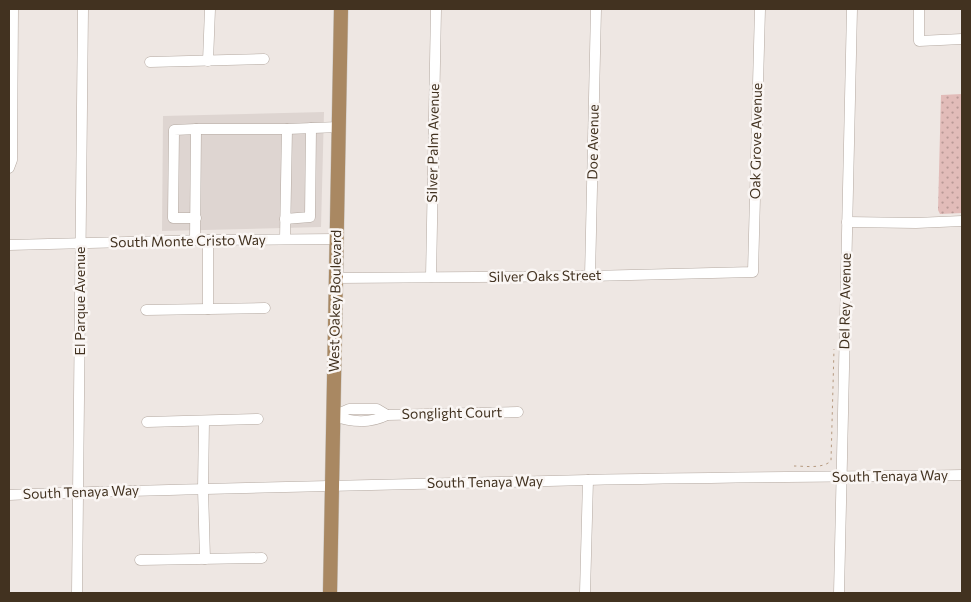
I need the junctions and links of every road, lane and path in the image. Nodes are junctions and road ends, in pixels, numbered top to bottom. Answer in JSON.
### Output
{"nodes":[{"id":1,"x":13,"y":9,"type":"edge"},
{"id":2,"x":83,"y":9,"type":"edge"},
{"id":3,"x":210,"y":9,"type":"edge"},
{"id":4,"x":341,"y":9,"type":"edge"},
{"id":5,"x":436,"y":9,"type":"edge"},
{"id":6,"x":596,"y":9,"type":"edge"},
{"id":7,"x":760,"y":9,"type":"edge"},
{"id":8,"x":852,"y":9,"type":"edge"},
{"id":9,"x":919,"y":9,"type":"edge"},
{"id":10,"x":962,"y":39,"type":"edge"},
{"id":11,"x":264,"y":59,"type":"dead end"},
{"id":12,"x":208,"y":61,"type":"junction"},
{"id":13,"x":150,"y":62,"type":"dead end"},
{"id":14,"x":339,"y":127,"type":"junction"},
{"id":15,"x":310,"y":128,"type":"junction"},
{"id":16,"x":196,"y":129,"type":"junction"},
{"id":17,"x":287,"y":129,"type":"junction"},
{"id":18,"x":9,"y":168,"type":"edge"},
{"id":19,"x":196,"y":218,"type":"junction"},
{"id":20,"x":285,"y":219,"type":"junction"},
{"id":21,"x":962,"y":221,"type":"edge"},
{"id":22,"x":847,"y":222,"type":"junction"},
{"id":23,"x":285,"y":239,"type":"junction"},
{"id":24,"x":336,"y":239,"type":"junction"},
{"id":25,"x":195,"y":240,"type":"junction"},
{"id":26,"x":208,"y":240,"type":"junction"},
{"id":27,"x":81,"y":242,"type":"junction"},
{"id":28,"x":9,"y":245,"type":"edge"},
{"id":29,"x":753,"y":272,"type":"joint"},
{"id":30,"x":590,"y":276,"type":"junction"},
{"id":31,"x":431,"y":277,"type":"junction"},
{"id":32,"x":336,"y":278,"type":"junction"},
{"id":33,"x":265,"y":308,"type":"dead end"},
{"id":34,"x":208,"y":309,"type":"junction"},
{"id":35,"x":146,"y":310,"type":"dead end"},
{"id":36,"x":834,"y":349,"type":"dead end"},
{"id":37,"x":364,"y":409,"type":"junction"},
{"id":38,"x":518,"y":412,"type":"dead end"},
{"id":39,"x":387,"y":415,"type":"junction"},
{"id":40,"x":333,"y":416,"type":"junction"},
{"id":41,"x":258,"y":419,"type":"dead end"},
{"id":42,"x":204,"y":420,"type":"junction"},
{"id":43,"x":365,"y":421,"type":"junction"},
{"id":44,"x":148,"y":422,"type":"dead end"},
{"id":45,"x":794,"y":466,"type":"dead end"},
{"id":46,"x":962,"y":475,"type":"edge"},
{"id":47,"x":842,"y":478,"type":"junction"},
{"id":48,"x":588,"y":480,"type":"junction"},
{"id":49,"x":332,"y":485,"type":"junction"},
{"id":50,"x":203,"y":489,"type":"junction"},
{"id":51,"x":79,"y":491,"type":"junction"},
{"id":52,"x":9,"y":494,"type":"edge"},
{"id":53,"x":262,"y":558,"type":"dead end"},
{"id":54,"x":205,"y":559,"type":"junction"},
{"id":55,"x":140,"y":560,"type":"dead end"},
{"id":56,"x":77,"y":593,"type":"edge"},
{"id":57,"x":330,"y":593,"type":"edge"},
{"id":58,"x":585,"y":593,"type":"edge"},
{"id":59,"x":839,"y":593,"type":"edge"}],
"edges":[{"from":1,"to":18,"type":"street"},
{"from":2,"to":27,"type":"street","name":"El Parque Avenue"},
{"from":3,"to":12,"type":"street"},
{"from":4,"to":14,"type":"main road","name":"West Oakey Boulevard"},
{"from":5,"to":31,"type":"street","name":"Silver Palm Avenue"},
{"from":6,"to":30,"type":"street","name":"Doe Avenue"},
{"from":7,"to":29,"type":"street","name":"Oak Grove Avenue"},
{"from":8,"to":22,"type":"street","name":"Del Rey Avenue"},
{"from":9,"to":10,"type":"street"},
{"from":11,"to":12,"type":"street"},
{"from":12,"to":13,"type":"street"},
{"from":14,"to":15,"type":"street"},
{"from":14,"to":24,"type":"main road","name":"West Oakey Boulevard"},
{"from":15,"to":17,"type":"street"},
{"from":15,"to":20,"type":"street"},
{"from":16,"to":17,"type":"street"},
{"from":16,"to":19,"type":"street"},
{"from":16,"to":19,"type":"street"},
{"from":17,"to":20,"type":"street"},
{"from":19,"to":25,"type":"street"},
{"from":20,"to":23,"type":"street"},
{"from":21,"to":22,"type":"street"},
{"from":22,"to":47,"type":"street","name":"Del Rey Avenue"},
{"from":23,"to":24,"type":"street","name":"South Monte Cristo Way"},
{"from":23,"to":26,"type":"street","name":"South Monte Cristo Way"},
{"from":24,"to":32,"type":"main road","name":"West Oakey Boulevard"},
{"from":25,"to":26,"type":"street","name":"South Monte Cristo Way"},
{"from":25,"to":27,"type":"street","name":"South Monte Cristo Way"},
{"from":26,"to":34,"type":"street"},
{"from":27,"to":28,"type":"street","name":"South Monte Cristo Way"},
{"from":27,"to":51,"type":"street","name":"El Parque Avenue"},
{"from":29,"to":30,"type":"street","name":"Silver Oaks Street"},
{"from":30,"to":31,"type":"street","name":"Silver Oaks Street"},
{"from":31,"to":32,"type":"street","name":"Silver Oaks Street"},
{"from":32,"to":40,"type":"main road","name":"West Oakey Boulevard"},
{"from":33,"to":34,"type":"street"},
{"from":34,"to":35,"type":"street"},
{"from":36,"to":45,"type":"path"},
{"from":37,"to":39,"type":"street","name":"Songlight Court"},
{"from":37,"to":40,"type":"street","name":"Songlight Court"},
{"from":37,"to":43,"type":"street"},
{"from":38,"to":39,"type":"street","name":"Songlight Court"},
{"from":39,"to":43,"type":"street","name":"Songlight Court"},
{"from":40,"to":43,"type":"street","name":"Songlight Court"},
{"from":40,"to":49,"type":"main road","name":"West Oakey Boulevard"},
{"from":41,"to":42,"type":"street"},
{"from":42,"to":44,"type":"street"},
{"from":42,"to":50,"type":"street"},
{"from":46,"to":47,"type":"street","name":"South Tenaya Way"},
{"from":47,"to":48,"type":"street","name":"South Tenaya Way"},
{"from":47,"to":59,"type":"street","name":"Del Rey Avenue"},
{"from":48,"to":49,"type":"street","name":"South Tenaya Way"},
{"from":48,"to":58,"type":"street"},
{"from":49,"to":50,"type":"street","name":"South Tenaya Way"},
{"from":49,"to":57,"type":"main road","name":"West Oakey Boulevard"},
{"from":50,"to":51,"type":"street","name":"South Tenaya Way"},
{"from":50,"to":54,"type":"street"},
{"from":51,"to":52,"type":"street","name":"South Tenaya Way"},
{"from":51,"to":56,"type":"street","name":"El Parque Avenue"},
{"from":53,"to":54,"type":"street"},
{"from":54,"to":55,"type":"street"}]}
